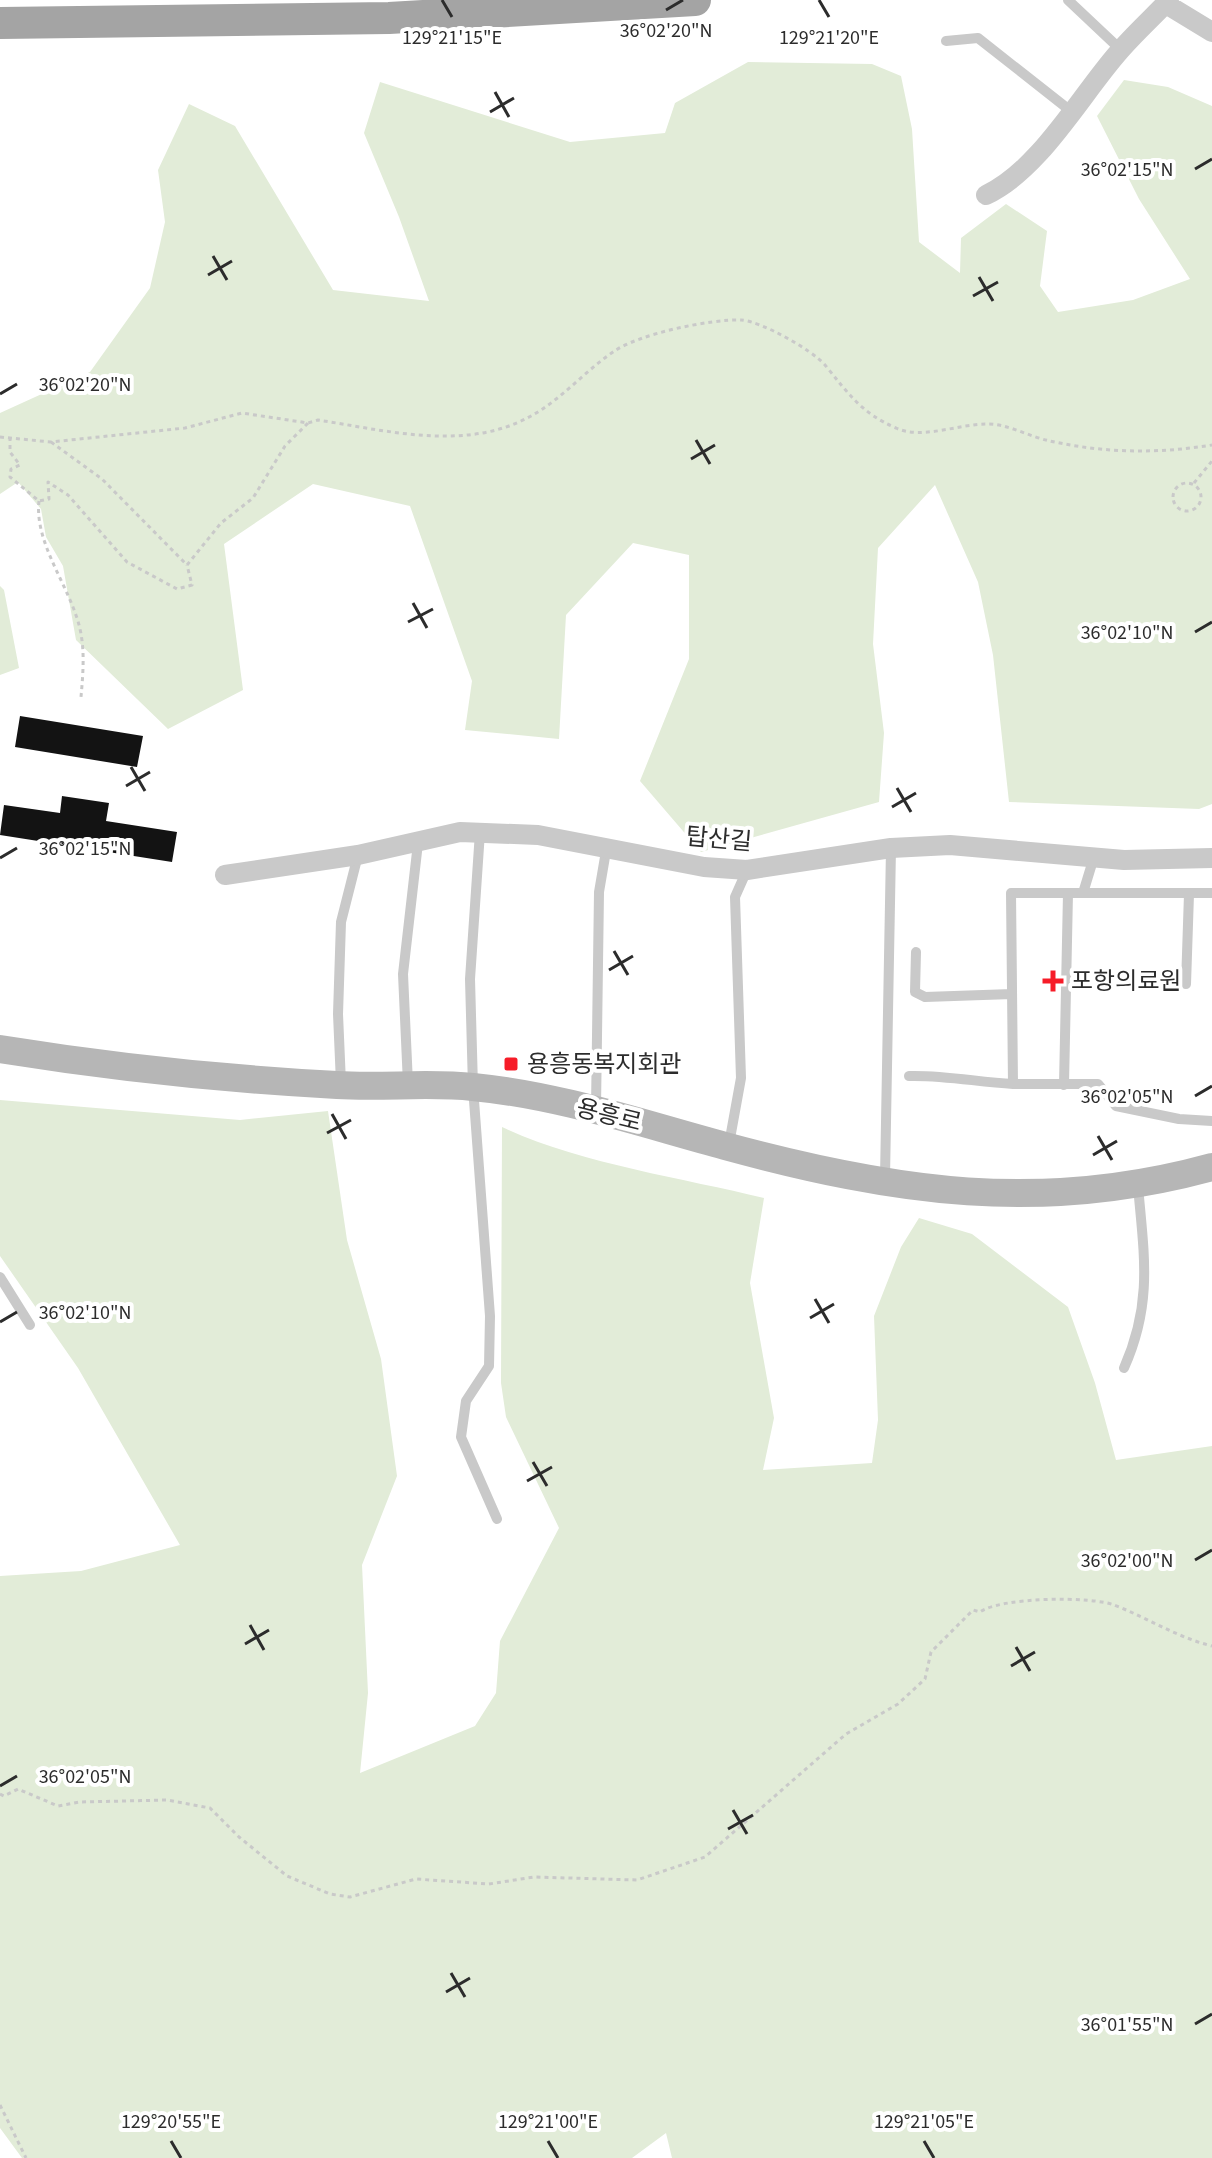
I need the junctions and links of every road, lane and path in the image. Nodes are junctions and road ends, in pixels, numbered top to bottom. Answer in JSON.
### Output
{"nodes":[{"id":1,"x":695,"y":0,"type":"edge"},
{"id":2,"x":1068,"y":0,"type":"edge"},
{"id":3,"x":628,"y":2,"type":"edge"},
{"id":4,"x":1167,"y":2,"type":"edge"},
{"id":5,"x":499,"y":6,"type":"edge"},
{"id":6,"x":0,"y":23,"type":"edge"},
{"id":7,"x":1212,"y":32,"type":"edge"},
{"id":8,"x":946,"y":41,"type":"dead end"},
{"id":9,"x":1121,"y":50,"type":"junction"},
{"id":10,"x":1072,"y":112,"type":"junction"},
{"id":11,"x":986,"y":195,"type":"dead end"},
{"id":12,"x":308,"y":423,"type":"junction"},
{"id":13,"x":0,"y":437,"type":"edge"},
{"id":14,"x":10,"y":437,"type":"junction"},
{"id":15,"x":51,"y":442,"type":"junction"},
{"id":16,"x":1212,"y":445,"type":"edge"},
{"id":17,"x":1212,"y":461,"type":"edge"},
{"id":18,"x":1193,"y":484,"type":"junction"},
{"id":19,"x":39,"y":501,"type":"junction"},
{"id":20,"x":187,"y":565,"type":"junction"},
{"id":21,"x":81,"y":697,"type":"dead end"},
{"id":22,"x":480,"y":832,"type":"junction"},
{"id":23,"x":418,"y":843,"type":"junction"},
{"id":24,"x":891,"y":848,"type":"junction"},
{"id":25,"x":606,"y":851,"type":"junction"},
{"id":26,"x":358,"y":855,"type":"junction"},
{"id":27,"x":1094,"y":857,"type":"junction"},
{"id":28,"x":1212,"y":858,"type":"edge"},
{"id":29,"x":747,"y":870,"type":"junction"},
{"id":30,"x":225,"y":875,"type":"dead end"},
{"id":31,"x":1068,"y":893,"type":"junction"},
{"id":32,"x":1083,"y":893,"type":"junction"},
{"id":33,"x":1212,"y":893,"type":"edge"},
{"id":34,"x":1189,"y":894,"type":"junction"},
{"id":35,"x":916,"y":952,"type":"dead end"},
{"id":36,"x":1186,"y":984,"type":"dead end"},
{"id":37,"x":1012,"y":994,"type":"junction"},
{"id":38,"x":0,"y":1049,"type":"edge"},
{"id":39,"x":909,"y":1076,"type":"dead end"},
{"id":40,"x":408,"y":1084,"type":"junction"},
{"id":41,"x":1013,"y":1084,"type":"junction"},
{"id":42,"x":1064,"y":1085,"type":"junction"},
{"id":43,"x":341,"y":1086,"type":"junction"},
{"id":44,"x":473,"y":1087,"type":"junction"},
{"id":45,"x":596,"y":1110,"type":"junction"},
{"id":46,"x":1212,"y":1121,"type":"edge"},
{"id":47,"x":728,"y":1147,"type":"junction"},
{"id":48,"x":1212,"y":1167,"type":"edge"},
{"id":49,"x":884,"y":1184,"type":"junction"},
{"id":50,"x":1138,"y":1186,"type":"junction"},
{"id":51,"x":0,"y":1277,"type":"edge"},
{"id":52,"x":30,"y":1325,"type":"dead end"},
{"id":53,"x":1124,"y":1368,"type":"dead end"},
{"id":54,"x":497,"y":1519,"type":"dead end"},
{"id":55,"x":1212,"y":1646,"type":"edge"},
{"id":56,"x":0,"y":1794,"type":"edge"},
{"id":57,"x":0,"y":2105,"type":"edge"},
{"id":58,"x":26,"y":2158,"type":"edge"}],
"edges":[{"from":1,"to":3,"type":"main road"},
{"from":2,"to":9,"type":"lane"},
{"from":3,"to":5,"type":"main road"},
{"from":4,"to":7,"type":"street"},
{"from":4,"to":9,"type":"street"},
{"from":5,"to":6,"type":"main road"},
{"from":8,"to":10,"type":"lane"},
{"from":9,"to":10,"type":"street"},
{"from":10,"to":11,"type":"street"},
{"from":12,"to":15,"type":"path"},
{"from":12,"to":16,"type":"path"},
{"from":12,"to":20,"type":"path"},
{"from":13,"to":14,"type":"path"},
{"from":14,"to":15,"type":"path"},
{"from":14,"to":19,"type":"path"},
{"from":15,"to":20,"type":"path"},
{"from":17,"to":18,"type":"path"},
{"from":18,"to":18,"type":"path"},
{"from":19,"to":20,"type":"path"},
{"from":19,"to":21,"type":"path"},
{"from":22,"to":23,"type":"street","name":"탑산길"},
{"from":22,"to":25,"type":"street","name":"탑산길"},
{"from":22,"to":44,"type":"lane"},
{"from":23,"to":26,"type":"street","name":"탑산길"},
{"from":23,"to":40,"type":"lane"},
{"from":24,"to":27,"type":"street","name":"탑산길"},
{"from":24,"to":29,"type":"street","name":"탑산길"},
{"from":24,"to":49,"type":"lane"},
{"from":25,"to":29,"type":"street","name":"탑산길"},
{"from":25,"to":45,"type":"lane"},
{"from":26,"to":30,"type":"street","name":"탑산길"},
{"from":26,"to":43,"type":"lane"},
{"from":27,"to":28,"type":"street","name":"탑산길"},
{"from":27,"to":32,"type":"lane"},
{"from":29,"to":47,"type":"lane"},
{"from":31,"to":32,"type":"lane"},
{"from":31,"to":37,"type":"lane"},
{"from":31,"to":42,"type":"lane"},
{"from":32,"to":34,"type":"lane"},
{"from":33,"to":34,"type":"lane"},
{"from":34,"to":36,"type":"lane"},
{"from":35,"to":37,"type":"lane"},
{"from":37,"to":41,"type":"lane"},
{"from":38,"to":43,"type":"street","name":"용흥로"},
{"from":39,"to":41,"type":"lane"},
{"from":40,"to":43,"type":"street","name":"용흥로"},
{"from":40,"to":44,"type":"street","name":"용흥로"},
{"from":41,"to":42,"type":"lane"},
{"from":42,"to":46,"type":"lane"},
{"from":44,"to":45,"type":"street","name":"용흥로"},
{"from":44,"to":54,"type":"lane"},
{"from":45,"to":47,"type":"street","name":"용흥로"},
{"from":47,"to":49,"type":"street","name":"용흥로"},
{"from":48,"to":50,"type":"street","name":"용흥로"},
{"from":49,"to":50,"type":"street","name":"용흥로"},
{"from":50,"to":53,"type":"lane"},
{"from":51,"to":52,"type":"lane"},
{"from":55,"to":56,"type":"path"},
{"from":57,"to":58,"type":"path"}]}
